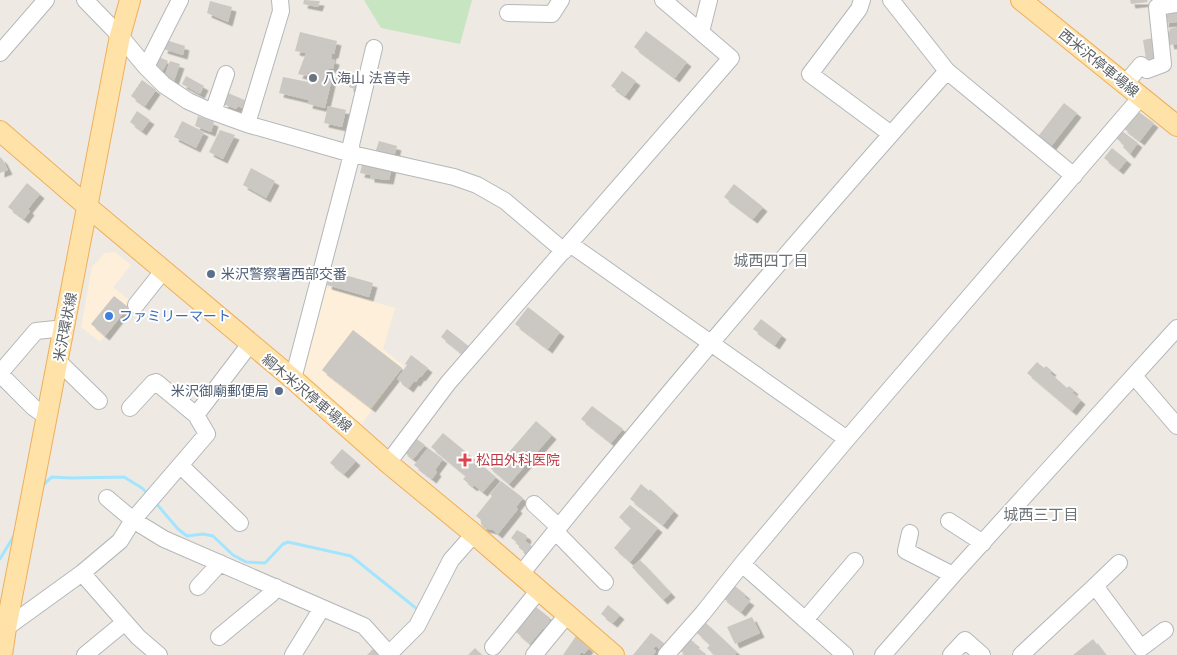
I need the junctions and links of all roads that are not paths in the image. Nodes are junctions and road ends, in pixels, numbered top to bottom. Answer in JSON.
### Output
{"nodes":[{"id":1,"x":46,"y":0,"type":"edge"},
{"id":2,"x":85,"y":0,"type":"edge"},
{"id":3,"x":130,"y":0,"type":"edge"},
{"id":4,"x":180,"y":0,"type":"edge"},
{"id":5,"x":280,"y":0,"type":"edge"},
{"id":6,"x":561,"y":0,"type":"edge"},
{"id":7,"x":663,"y":0,"type":"edge"},
{"id":8,"x":709,"y":0,"type":"edge"},
{"id":9,"x":862,"y":0,"type":"edge"},
{"id":10,"x":891,"y":0,"type":"edge"},
{"id":11,"x":1021,"y":0,"type":"edge"},
{"id":12,"x":1177,"y":4,"type":"edge"},
{"id":13,"x":508,"y":13,"type":"dead end"},
{"id":14,"x":701,"y":32,"type":"junction"},
{"id":15,"x":120,"y":36,"type":"junction"},
{"id":16,"x":374,"y":48,"type":"dead end"},
{"id":17,"x":0,"y":53,"type":"edge"},
{"id":18,"x":146,"y":67,"type":"junction"},
{"id":19,"x":947,"y":71,"type":"junction"},
{"id":20,"x":226,"y":74,"type":"dead end"},
{"id":21,"x":1125,"y":84,"type":"junction"},
{"id":22,"x":1141,"y":97,"type":"junction"},
{"id":23,"x":213,"y":112,"type":"junction"},
{"id":24,"x":247,"y":124,"type":"junction"},
{"id":25,"x":1177,"y":126,"type":"edge"},
{"id":26,"x":0,"y":130,"type":"edge"},
{"id":27,"x":891,"y":134,"type":"junction"},
{"id":28,"x":352,"y":154,"type":"junction"},
{"id":29,"x":1074,"y":176,"type":"junction"},
{"id":30,"x":88,"y":208,"type":"junction"},
{"id":31,"x":567,"y":247,"type":"junction"},
{"id":32,"x":163,"y":272,"type":"junction"},
{"id":33,"x":136,"y":306,"type":"dead end"},
{"id":34,"x":65,"y":328,"type":"junction"},
{"id":35,"x":1177,"y":328,"type":"edge"},
{"id":36,"x":250,"y":344,"type":"junction"},
{"id":37,"x":711,"y":344,"type":"junction"},
{"id":38,"x":59,"y":362,"type":"junction"},
{"id":39,"x":0,"y":374,"type":"edge"},
{"id":40,"x":1134,"y":376,"type":"junction"},
{"id":41,"x":293,"y":379,"type":"junction"},
{"id":42,"x":98,"y":401,"type":"dead end"},
{"id":43,"x":130,"y":408,"type":"dead end"},
{"id":44,"x":196,"y":415,"type":"junction"},
{"id":45,"x":48,"y":418,"type":"junction"},
{"id":46,"x":1177,"y":426,"type":"edge"},
{"id":47,"x":848,"y":439,"type":"junction"},
{"id":48,"x":388,"y":463,"type":"junction"},
{"id":49,"x":181,"y":466,"type":"junction"},
{"id":50,"x":107,"y":498,"type":"dead end"},
{"id":51,"x":534,"y":504,"type":"dead end"},
{"id":52,"x":133,"y":520,"type":"junction"},
{"id":53,"x":949,"y":521,"type":"dead end"},
{"id":54,"x":240,"y":523,"type":"dead end"},
{"id":55,"x":557,"y":529,"type":"junction"},
{"id":56,"x":910,"y":533,"type":"dead end"},
{"id":57,"x":474,"y":534,"type":"junction"},
{"id":58,"x":983,"y":543,"type":"junction"},
{"id":59,"x":855,"y":561,"type":"dead end"},
{"id":60,"x":220,"y":563,"type":"junction"},
{"id":61,"x":1119,"y":563,"type":"dead end"},
{"id":62,"x":742,"y":564,"type":"junction"},
{"id":63,"x":82,"y":573,"type":"junction"},
{"id":64,"x":521,"y":574,"type":"junction"},
{"id":65,"x":952,"y":575,"type":"junction"},
{"id":66,"x":605,"y":582,"type":"dead end"},
{"id":67,"x":1095,"y":586,"type":"junction"},
{"id":68,"x":198,"y":587,"type":"dead end"},
{"id":69,"x":276,"y":587,"type":"junction"},
{"id":70,"x":539,"y":590,"type":"junction"},
{"id":71,"x":322,"y":608,"type":"junction"},
{"id":72,"x":567,"y":615,"type":"junction"},
{"id":73,"x":805,"y":620,"type":"junction"},
{"id":74,"x":125,"y":622,"type":"junction"},
{"id":75,"x":6,"y":628,"type":"junction"},
{"id":76,"x":1166,"y":630,"type":"dead end"},
{"id":77,"x":219,"y":637,"type":"dead end"},
{"id":78,"x":493,"y":647,"type":"dead end"},
{"id":79,"x":1153,"y":649,"type":"edge"},
{"id":80,"x":390,"y":654,"type":"edge"},
{"id":81,"x":2,"y":655,"type":"edge"},
{"id":82,"x":86,"y":655,"type":"edge"},
{"id":83,"x":159,"y":655,"type":"edge"},
{"id":84,"x":293,"y":655,"type":"edge"},
{"id":85,"x":534,"y":655,"type":"edge"},
{"id":86,"x":614,"y":655,"type":"edge"},
{"id":87,"x":666,"y":655,"type":"edge"},
{"id":88,"x":845,"y":655,"type":"edge"},
{"id":89,"x":883,"y":655,"type":"edge"},
{"id":90,"x":950,"y":655,"type":"edge"},
{"id":91,"x":982,"y":655,"type":"edge"},
{"id":92,"x":1021,"y":655,"type":"edge"}],
"edges":[{"from":1,"to":17,"type":"street"},
{"from":2,"to":15,"type":"street"},
{"from":3,"to":15,"type":"main road","name":"米沢環状線"},
{"from":4,"to":18,"type":"street"},
{"from":5,"to":24,"type":"street"},
{"from":6,"to":13,"type":"street"},
{"from":7,"to":14,"type":"street"},
{"from":8,"to":14,"type":"street"},
{"from":9,"to":27,"type":"street"},
{"from":10,"to":19,"type":"street"},
{"from":11,"to":21,"type":"main road","name":"西米沢停車場線"},
{"from":12,"to":21,"type":"street"},
{"from":14,"to":31,"type":"street"},
{"from":15,"to":18,"type":"street"},
{"from":15,"to":30,"type":"main road","name":"米沢環状線"},
{"from":16,"to":28,"type":"street"},
{"from":18,"to":23,"type":"street"},
{"from":19,"to":27,"type":"street"},
{"from":19,"to":29,"type":"street"},
{"from":20,"to":23,"type":"street"},
{"from":21,"to":22,"type":"main road","name":"西米沢停車場線"},
{"from":22,"to":25,"type":"main road","name":"西米沢停車場線"},
{"from":22,"to":29,"type":"street"},
{"from":23,"to":24,"type":"street"},
{"from":24,"to":28,"type":"street"},
{"from":26,"to":30,"type":"main road","name":"綱木米沢停車場線"},
{"from":27,"to":37,"type":"street"},
{"from":28,"to":31,"type":"street"},
{"from":28,"to":41,"type":"street"},
{"from":29,"to":47,"type":"street"},
{"from":30,"to":32,"type":"main road","name":"綱木米沢停車場線"},
{"from":30,"to":34,"type":"main road","name":"米沢環状線"},
{"from":31,"to":37,"type":"street"},
{"from":31,"to":48,"type":"street"},
{"from":32,"to":33,"type":"street"},
{"from":32,"to":36,"type":"main road","name":"綱木米沢停車場線"},
{"from":34,"to":38,"type":"main road","name":"米沢環状線"},
{"from":34,"to":39,"type":"street"},
{"from":35,"to":40,"type":"street"},
{"from":36,"to":41,"type":"main road","name":"綱木米沢停車場線"},
{"from":36,"to":44,"type":"street"},
{"from":37,"to":47,"type":"street"},
{"from":37,"to":55,"type":"street"},
{"from":38,"to":42,"type":"street"},
{"from":38,"to":45,"type":"main road","name":"米沢環状線"},
{"from":39,"to":45,"type":"street"},
{"from":40,"to":46,"type":"street"},
{"from":40,"to":58,"type":"street"},
{"from":41,"to":48,"type":"main road","name":"綱木米沢停車場線"},
{"from":43,"to":44,"type":"street"},
{"from":44,"to":49,"type":"street"},
{"from":45,"to":75,"type":"main road","name":"米沢環状線"},
{"from":47,"to":62,"type":"street"},
{"from":48,"to":57,"type":"main road","name":"綱木米沢停車場線"},
{"from":49,"to":52,"type":"street"},
{"from":49,"to":54,"type":"street"},
{"from":50,"to":52,"type":"street"},
{"from":51,"to":55,"type":"street"},
{"from":52,"to":60,"type":"street"},
{"from":52,"to":63,"type":"street"},
{"from":53,"to":58,"type":"street"},
{"from":55,"to":64,"type":"street"},
{"from":55,"to":66,"type":"street"},
{"from":56,"to":65,"type":"street"},
{"from":57,"to":64,"type":"main road","name":"綱木米沢停車場線"},
{"from":57,"to":80,"type":"street"},
{"from":58,"to":65,"type":"street"},
{"from":59,"to":73,"type":"street"},
{"from":60,"to":68,"type":"street"},
{"from":60,"to":69,"type":"street"},
{"from":61,"to":67,"type":"street"},
{"from":62,"to":73,"type":"street"},
{"from":62,"to":87,"type":"street"},
{"from":63,"to":74,"type":"street"},
{"from":63,"to":75,"type":"street"},
{"from":64,"to":70,"type":"main road","name":"綱木米沢停車場線"},
{"from":65,"to":89,"type":"street"},
{"from":67,"to":79,"type":"street"},
{"from":67,"to":92,"type":"street"},
{"from":69,"to":71,"type":"street"},
{"from":69,"to":77,"type":"street"},
{"from":70,"to":72,"type":"main road","name":"綱木米沢停車場線"},
{"from":70,"to":78,"type":"street"},
{"from":71,"to":80,"type":"street"},
{"from":71,"to":84,"type":"street"},
{"from":72,"to":85,"type":"street"},
{"from":72,"to":86,"type":"main road","name":"綱木米沢停車場線"},
{"from":73,"to":88,"type":"street"},
{"from":74,"to":82,"type":"street"},
{"from":74,"to":83,"type":"street"},
{"from":75,"to":81,"type":"main road","name":"米沢環状線"},
{"from":76,"to":79,"type":"street"},
{"from":90,"to":91,"type":"street"}]}
